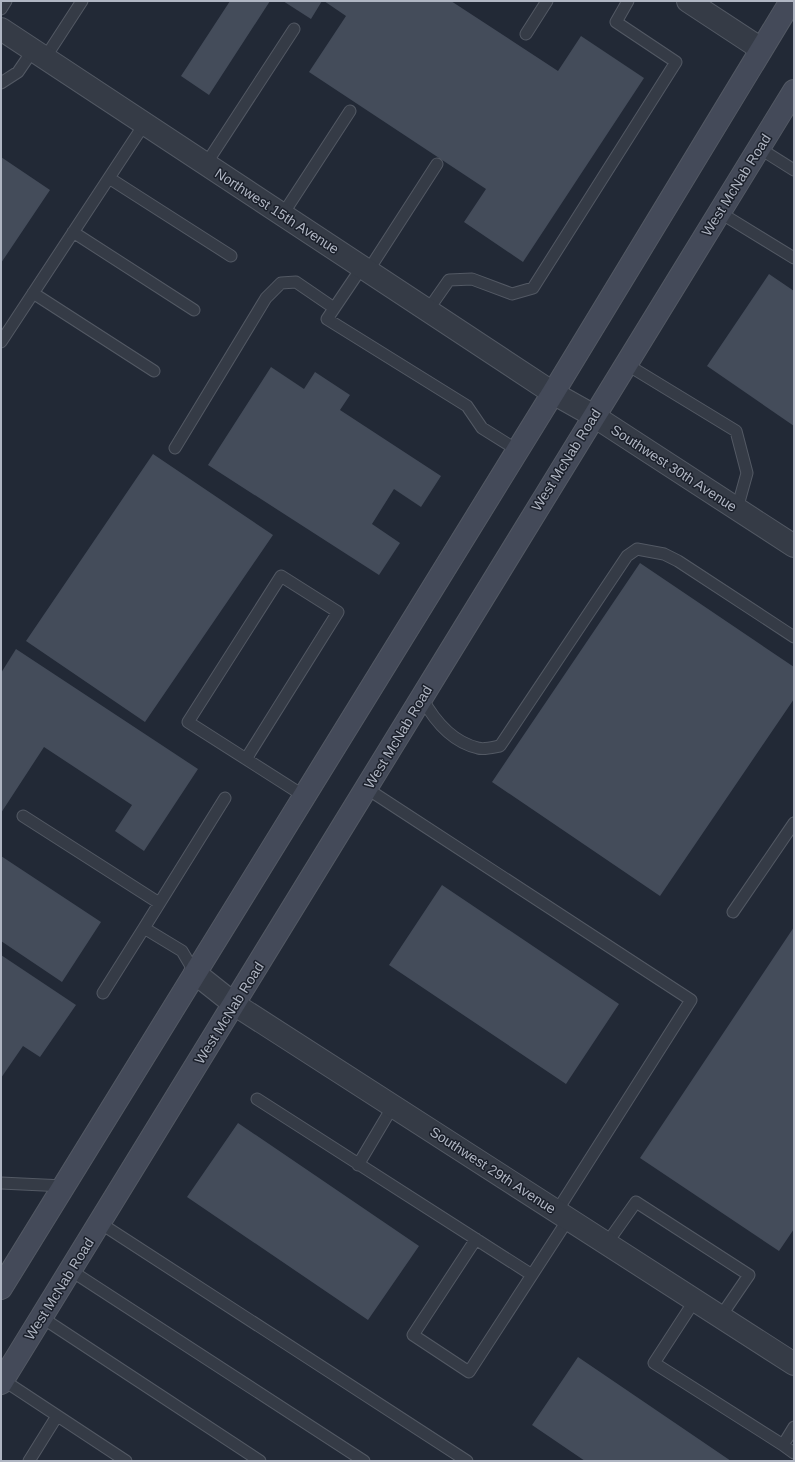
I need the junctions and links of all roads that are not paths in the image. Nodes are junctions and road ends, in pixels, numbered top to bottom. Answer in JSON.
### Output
{"nodes":[{"id":1,"x":6,"y":1,"type":"edge"},
{"id":2,"x":82,"y":1,"type":"edge"},
{"id":3,"x":546,"y":1,"type":"edge"},
{"id":4,"x":628,"y":1,"type":"edge"},
{"id":5,"x":688,"y":1,"type":"edge"},
{"id":6,"x":791,"y":1,"type":"edge"},
{"id":7,"x":1,"y":9,"type":"edge"},
{"id":8,"x":1,"y":29,"type":"edge"},
{"id":9,"x":294,"y":29,"type":"dead end"},
{"id":10,"x":526,"y":34,"type":"dead end"},
{"id":11,"x":761,"y":49,"type":"junction"},
{"id":12,"x":39,"y":54,"type":"junction"},
{"id":13,"x":1,"y":83,"type":"edge"},
{"id":14,"x":794,"y":91,"type":"edge"},
{"id":15,"x":350,"y":111,"type":"dead end"},
{"id":16,"x":145,"y":123,"type":"junction"},
{"id":17,"x":759,"y":148,"type":"junction"},
{"id":18,"x":206,"y":164,"type":"junction"},
{"id":19,"x":437,"y":164,"type":"dead end"},
{"id":20,"x":794,"y":170,"type":"edge"},
{"id":21,"x":109,"y":178,"type":"junction"},
{"id":22,"x":719,"y":212,"type":"junction"},
{"id":23,"x":282,"y":214,"type":"junction"},
{"id":24,"x":73,"y":232,"type":"junction"},
{"id":25,"x":231,"y":256,"type":"dead end"},
{"id":26,"x":794,"y":258,"type":"edge"},
{"id":27,"x":365,"y":269,"type":"junction"},
{"id":28,"x":33,"y":293,"type":"junction"},
{"id":29,"x":334,"y":308,"type":"junction"},
{"id":30,"x":194,"y":310,"type":"dead end"},
{"id":31,"x":428,"y":310,"type":"junction"},
{"id":32,"x":1,"y":342,"type":"edge"},
{"id":33,"x":626,"y":364,"type":"junction"},
{"id":34,"x":154,"y":371,"type":"dead end"},
{"id":35,"x":553,"y":393,"type":"junction"},
{"id":36,"x":594,"y":416,"type":"junction"},
{"id":37,"x":175,"y":448,"type":"dead end"},
{"id":38,"x":517,"y":450,"type":"junction"},
{"id":39,"x":737,"y":509,"type":"junction"},
{"id":40,"x":794,"y":546,"type":"edge"},
{"id":41,"x":794,"y":637,"type":"edge"},
{"id":42,"x":422,"y":698,"type":"junction"},
{"id":43,"x":246,"y":759,"type":"junction"},
{"id":44,"x":366,"y":788,"type":"junction"},
{"id":45,"x":304,"y":796,"type":"junction"},
{"id":46,"x":225,"y":798,"type":"dead end"},
{"id":47,"x":23,"y":816,"type":"dead end"},
{"id":48,"x":794,"y":823,"type":"edge"},
{"id":49,"x":159,"y":904,"type":"junction"},
{"id":50,"x":733,"y":912,"type":"dead end"},
{"id":51,"x":144,"y":928,"type":"junction"},
{"id":52,"x":195,"y":973,"type":"junction"},
{"id":53,"x":103,"y":993,"type":"dead end"},
{"id":54,"x":234,"y":1004,"type":"junction"},
{"id":55,"x":257,"y":1099,"type":"dead end"},
{"id":56,"x":393,"y":1106,"type":"junction"},
{"id":57,"x":358,"y":1165,"type":"junction"},
{"id":58,"x":1,"y":1183,"type":"edge"},
{"id":59,"x":64,"y":1186,"type":"junction"},
{"id":60,"x":563,"y":1215,"type":"junction"},
{"id":61,"x":100,"y":1223,"type":"junction"},
{"id":62,"x":476,"y":1239,"type":"junction"},
{"id":63,"x":607,"y":1243,"type":"junction"},
{"id":64,"x":70,"y":1270,"type":"junction"},
{"id":65,"x":532,"y":1275,"type":"junction"},
{"id":66,"x":1,"y":1288,"type":"edge"},
{"id":67,"x":695,"y":1300,"type":"junction"},
{"id":68,"x":721,"y":1316,"type":"junction"},
{"id":69,"x":41,"y":1318,"type":"junction"},
{"id":70,"x":794,"y":1364,"type":"edge"},
{"id":71,"x":2,"y":1381,"type":"edge"},
{"id":72,"x":57,"y":1416,"type":"junction"},
{"id":73,"x":794,"y":1427,"type":"edge"},
{"id":74,"x":783,"y":1445,"type":"junction"},
{"id":75,"x":794,"y":1453,"type":"edge"},
{"id":76,"x":29,"y":1461,"type":"edge"},
{"id":77,"x":126,"y":1461,"type":"edge"},
{"id":78,"x":260,"y":1461,"type":"edge"},
{"id":79,"x":364,"y":1461,"type":"edge"},
{"id":80,"x":467,"y":1461,"type":"edge"}],
"edges":[{"from":1,"to":7,"type":"lane"},
{"from":2,"to":12,"type":"lane"},
{"from":3,"to":10,"type":"lane"},
{"from":4,"to":31,"type":"lane"},
{"from":5,"to":11,"type":"street"},
{"from":6,"to":11,"type":"main road"},
{"from":8,"to":12,"type":"street","name":"Northwest 15th Avenue"},
{"from":9,"to":18,"type":"lane"},
{"from":11,"to":35,"type":"main road"},
{"from":12,"to":13,"type":"lane"},
{"from":12,"to":16,"type":"street","name":"Northwest 15th Avenue"},
{"from":14,"to":17,"type":"main road","name":"West McNab Road"},
{"from":15,"to":23,"type":"lane"},
{"from":16,"to":18,"type":"street","name":"Northwest 15th Avenue"},
{"from":16,"to":21,"type":"lane"},
{"from":17,"to":20,"type":"lane"},
{"from":17,"to":22,"type":"main road","name":"West McNab Road"},
{"from":18,"to":23,"type":"street","name":"Northwest 15th Avenue"},
{"from":19,"to":27,"type":"lane"},
{"from":21,"to":24,"type":"lane"},
{"from":21,"to":25,"type":"lane"},
{"from":22,"to":26,"type":"lane"},
{"from":22,"to":33,"type":"main road","name":"West McNab Road"},
{"from":23,"to":27,"type":"street","name":"Northwest 15th Avenue"},
{"from":24,"to":28,"type":"lane"},
{"from":24,"to":30,"type":"lane"},
{"from":27,"to":29,"type":"lane"},
{"from":27,"to":31,"type":"street","name":"Northwest 15th Avenue"},
{"from":28,"to":32,"type":"lane"},
{"from":28,"to":34,"type":"lane"},
{"from":29,"to":37,"type":"lane"},
{"from":29,"to":38,"type":"lane"},
{"from":31,"to":35,"type":"street","name":"Northwest 15th Avenue"},
{"from":33,"to":36,"type":"main road","name":"West McNab Road"},
{"from":33,"to":39,"type":"lane"},
{"from":35,"to":36,"type":"street","name":"Southwest 30th Avenue"},
{"from":35,"to":38,"type":"main road"},
{"from":36,"to":39,"type":"street","name":"Southwest 30th Avenue"},
{"from":36,"to":42,"type":"main road","name":"West McNab Road"},
{"from":38,"to":45,"type":"main road"},
{"from":39,"to":40,"type":"street","name":"Southwest 30th Avenue"},
{"from":41,"to":42,"type":"lane"},
{"from":42,"to":44,"type":"main road","name":"West McNab Road"},
{"from":43,"to":43,"type":"lane"},
{"from":43,"to":45,"type":"lane"},
{"from":44,"to":54,"type":"main road","name":"West McNab Road"},
{"from":44,"to":60,"type":"lane"},
{"from":45,"to":52,"type":"main road"},
{"from":46,"to":49,"type":"lane"},
{"from":47,"to":49,"type":"lane"},
{"from":48,"to":50,"type":"lane"},
{"from":49,"to":51,"type":"lane"},
{"from":51,"to":52,"type":"lane"},
{"from":51,"to":53,"type":"lane"},
{"from":52,"to":54,"type":"street","name":"Southwest 29th Avenue"},
{"from":52,"to":59,"type":"main road"},
{"from":54,"to":56,"type":"street","name":"Southwest 29th Avenue"},
{"from":54,"to":61,"type":"main road","name":"West McNab Road"},
{"from":55,"to":57,"type":"lane"},
{"from":56,"to":57,"type":"lane"},
{"from":56,"to":60,"type":"street","name":"Southwest 29th Avenue"},
{"from":57,"to":62,"type":"lane"},
{"from":58,"to":59,"type":"lane"},
{"from":59,"to":66,"type":"main road"},
{"from":60,"to":63,"type":"street","name":"Southwest 29th Avenue"},
{"from":60,"to":65,"type":"lane"},
{"from":61,"to":64,"type":"main road","name":"West McNab Road"},
{"from":61,"to":80,"type":"lane"},
{"from":62,"to":65,"type":"lane"},
{"from":62,"to":65,"type":"lane"},
{"from":63,"to":67,"type":"street","name":"Southwest 29th Avenue"},
{"from":63,"to":68,"type":"lane"},
{"from":64,"to":69,"type":"main road","name":"West McNab Road"},
{"from":64,"to":79,"type":"lane"},
{"from":67,"to":68,"type":"street","name":"Southwest 29th Avenue"},
{"from":67,"to":74,"type":"lane"},
{"from":68,"to":70,"type":"street","name":"Southwest 29th Avenue"},
{"from":69,"to":71,"type":"main road","name":"West McNab Road"},
{"from":69,"to":78,"type":"lane"},
{"from":71,"to":72,"type":"lane"},
{"from":72,"to":76,"type":"lane"},
{"from":72,"to":77,"type":"lane"},
{"from":73,"to":74,"type":"lane"},
{"from":74,"to":75,"type":"lane"}]}
